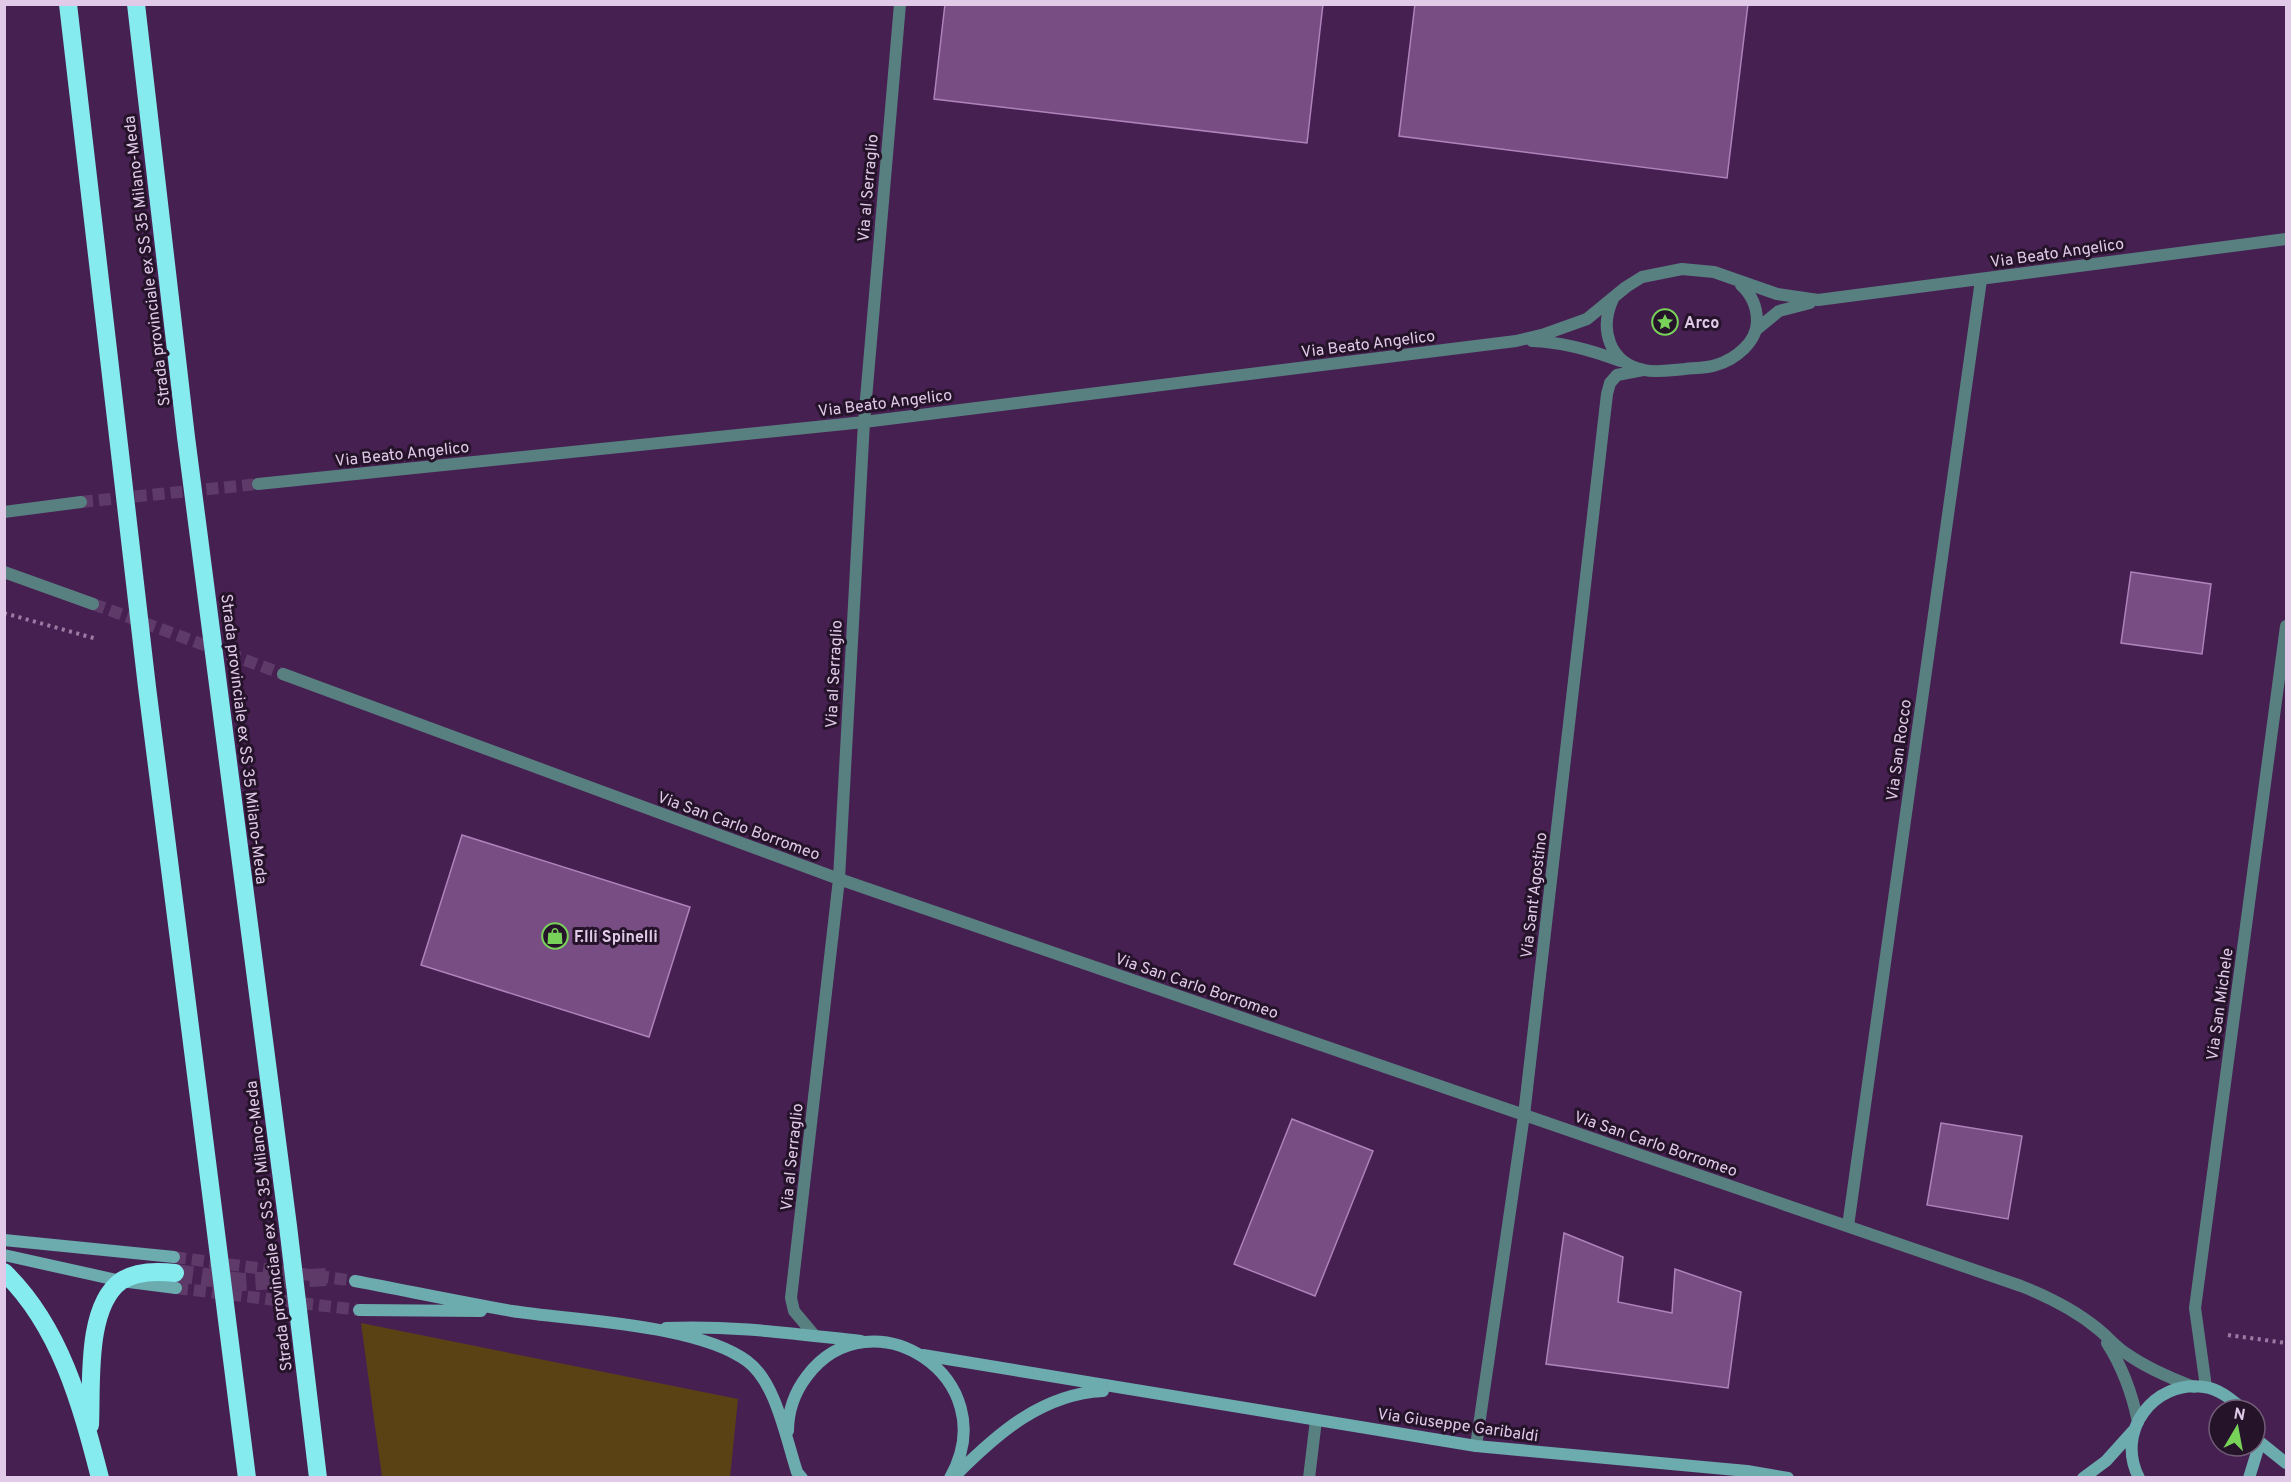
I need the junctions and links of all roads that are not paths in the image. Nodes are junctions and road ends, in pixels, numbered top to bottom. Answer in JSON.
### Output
{"nodes":[{"id":1,"x":68,"y":4,"type":"edge"},
{"id":2,"x":136,"y":4,"type":"edge"},
{"id":3,"x":900,"y":4,"type":"edge"},
{"id":4,"x":2286,"y":239,"type":"edge"},
{"id":5,"x":1736,"y":280,"type":"junction"},
{"id":6,"x":1981,"y":280,"type":"junction"},
{"id":7,"x":1614,"y":297,"type":"junction"},
{"id":8,"x":1832,"y":299,"type":"junction"},
{"id":9,"x":1757,"y":329,"type":"junction"},
{"id":10,"x":1516,"y":341,"type":"junction"},
{"id":11,"x":1626,"y":364,"type":"junction"},
{"id":12,"x":1643,"y":370,"type":"junction"},
{"id":13,"x":864,"y":422,"type":"junction"},
{"id":14,"x":258,"y":484,"type":"tunnel mouth"},
{"id":15,"x":81,"y":502,"type":"tunnel mouth"},
{"id":16,"x":4,"y":512,"type":"edge"},
{"id":17,"x":4,"y":572,"type":"edge"},
{"id":18,"x":93,"y":604,"type":"tunnel mouth"},
{"id":19,"x":2286,"y":626,"type":"edge"},
{"id":20,"x":283,"y":674,"type":"tunnel mouth"},
{"id":21,"x":839,"y":879,"type":"junction"},
{"id":22,"x":1524,"y":1115,"type":"junction"},
{"id":23,"x":1848,"y":1226,"type":"junction"},
{"id":24,"x":4,"y":1240,"type":"edge"},
{"id":25,"x":4,"y":1255,"type":"edge"},
{"id":26,"x":4,"y":1272,"type":"edge"},
{"id":27,"x":175,"y":1273,"type":"joint"},
{"id":28,"x":121,"y":1281,"type":"junction"},
{"id":29,"x":355,"y":1281,"type":"tunnel mouth"},
{"id":30,"x":359,"y":1310,"type":"tunnel mouth"},
{"id":31,"x":513,"y":1311,"type":"junction"},
{"id":32,"x":647,"y":1329,"type":"junction"},
{"id":33,"x":2098,"y":1329,"type":"junction"},
{"id":34,"x":815,"y":1336,"type":"junction"},
{"id":35,"x":865,"y":1342,"type":"junction"},
{"id":36,"x":923,"y":1355,"type":"junction"},
{"id":37,"x":2200,"y":1387,"type":"junction"},
{"id":38,"x":1126,"y":1389,"type":"junction"},
{"id":39,"x":2230,"y":1398,"type":"edge"},
{"id":40,"x":1316,"y":1420,"type":"junction"},
{"id":41,"x":2137,"y":1425,"type":"junction"},
{"id":42,"x":89,"y":1436,"type":"junction"},
{"id":43,"x":788,"y":1444,"type":"junction"},
{"id":44,"x":1476,"y":1446,"type":"junction"},
{"id":45,"x":2267,"y":1448,"type":"edge"},
{"id":46,"x":2255,"y":1458,"type":"edge"},
{"id":47,"x":2286,"y":1463,"type":"edge"},
{"id":48,"x":1747,"y":1474,"type":"edge"},
{"id":49,"x":100,"y":1478,"type":"edge"},
{"id":50,"x":247,"y":1478,"type":"edge"},
{"id":51,"x":318,"y":1478,"type":"edge"},
{"id":52,"x":802,"y":1478,"type":"edge"},
{"id":53,"x":952,"y":1478,"type":"edge"},
{"id":54,"x":1309,"y":1478,"type":"edge"},
{"id":55,"x":1788,"y":1478,"type":"edge"},
{"id":56,"x":2083,"y":1478,"type":"edge"},
{"id":57,"x":2139,"y":1478,"type":"edge"},
{"id":58,"x":2249,"y":1478,"type":"edge"}],
"edges":[{"from":1,"to":50,"type":"highway"},
{"from":2,"to":51,"type":"highway","name":"Strada provinciale ex SS 35 Milano-Meda"},
{"from":3,"to":13,"type":"street","name":"Via al Serraglio"},
{"from":4,"to":6,"type":"street","name":"Via Beato Angelico"},
{"from":5,"to":7,"type":"street"},
{"from":5,"to":8,"type":"street","name":"Via Beato Angelico"},
{"from":5,"to":9,"type":"street"},
{"from":6,"to":8,"type":"street","name":"Via Beato Angelico"},
{"from":6,"to":23,"type":"street","name":"Via San Rocco"},
{"from":7,"to":10,"type":"street","name":"Via Beato Angelico"},
{"from":7,"to":11,"type":"street"},
{"from":8,"to":9,"type":"street","name":"Via Beato Angelico"},
{"from":9,"to":12,"type":"street"},
{"from":10,"to":11,"type":"street","name":"Via Beato Angelico"},
{"from":10,"to":13,"type":"street","name":"Via Beato Angelico"},
{"from":11,"to":12,"type":"street"},
{"from":12,"to":22,"type":"street","name":"Via Sant'Agostino"},
{"from":13,"to":14,"type":"street","name":"Via Beato Angelico"},
{"from":13,"to":21,"type":"street","name":"Via al Serraglio"},
{"from":15,"to":16,"type":"street"},
{"from":17,"to":18,"type":"street"},
{"from":19,"to":37,"type":"street","name":"Via San Michele"},
{"from":20,"to":21,"type":"street","name":"Via San Carlo Borromeo"},
{"from":21,"to":22,"type":"street","name":"Via San Carlo Borromeo"},
{"from":21,"to":34,"type":"street","name":"Via al Serraglio"},
{"from":22,"to":23,"type":"street","name":"Via San Carlo Borromeo"},
{"from":22,"to":44,"type":"street","name":"Via Sant'Agostino"},
{"from":23,"to":33,"type":"street","name":"Via San Carlo Borromeo"},
{"from":24,"to":27,"type":"street"},
{"from":25,"to":28,"type":"street"},
{"from":26,"to":42,"type":"highway"},
{"from":27,"to":28,"type":"highway"},
{"from":28,"to":42,"type":"highway"},
{"from":29,"to":31,"type":"street"},
{"from":30,"to":31,"type":"street"},
{"from":31,"to":32,"type":"street"},
{"from":32,"to":34,"type":"street"},
{"from":32,"to":43,"type":"street"},
{"from":33,"to":37,"type":"street","name":"Via San Carlo Borromeo"},
{"from":33,"to":41,"type":"street","name":"Via San Carlo Borromeo"},
{"from":34,"to":35,"type":"street"},
{"from":35,"to":36,"type":"street"},
{"from":35,"to":43,"type":"street"},
{"from":36,"to":38,"type":"street"},
{"from":36,"to":53,"type":"street"},
{"from":37,"to":39,"type":"street"},
{"from":37,"to":41,"type":"street"},
{"from":38,"to":40,"type":"street","name":"Via Giuseppe Garibaldi"},
{"from":38,"to":53,"type":"street"},
{"from":40,"to":44,"type":"street","name":"Via Giuseppe Garibaldi"},
{"from":40,"to":54,"type":"street"},
{"from":41,"to":56,"type":"street"},
{"from":41,"to":57,"type":"street"},
{"from":42,"to":49,"type":"highway"},
{"from":43,"to":52,"type":"street"},
{"from":44,"to":48,"type":"street","name":"Via Giuseppe Garibaldi"},
{"from":45,"to":47,"type":"street"},
{"from":46,"to":58,"type":"street"},
{"from":48,"to":55,"type":"street","name":"Via Giuseppe Garibaldi"}]}
